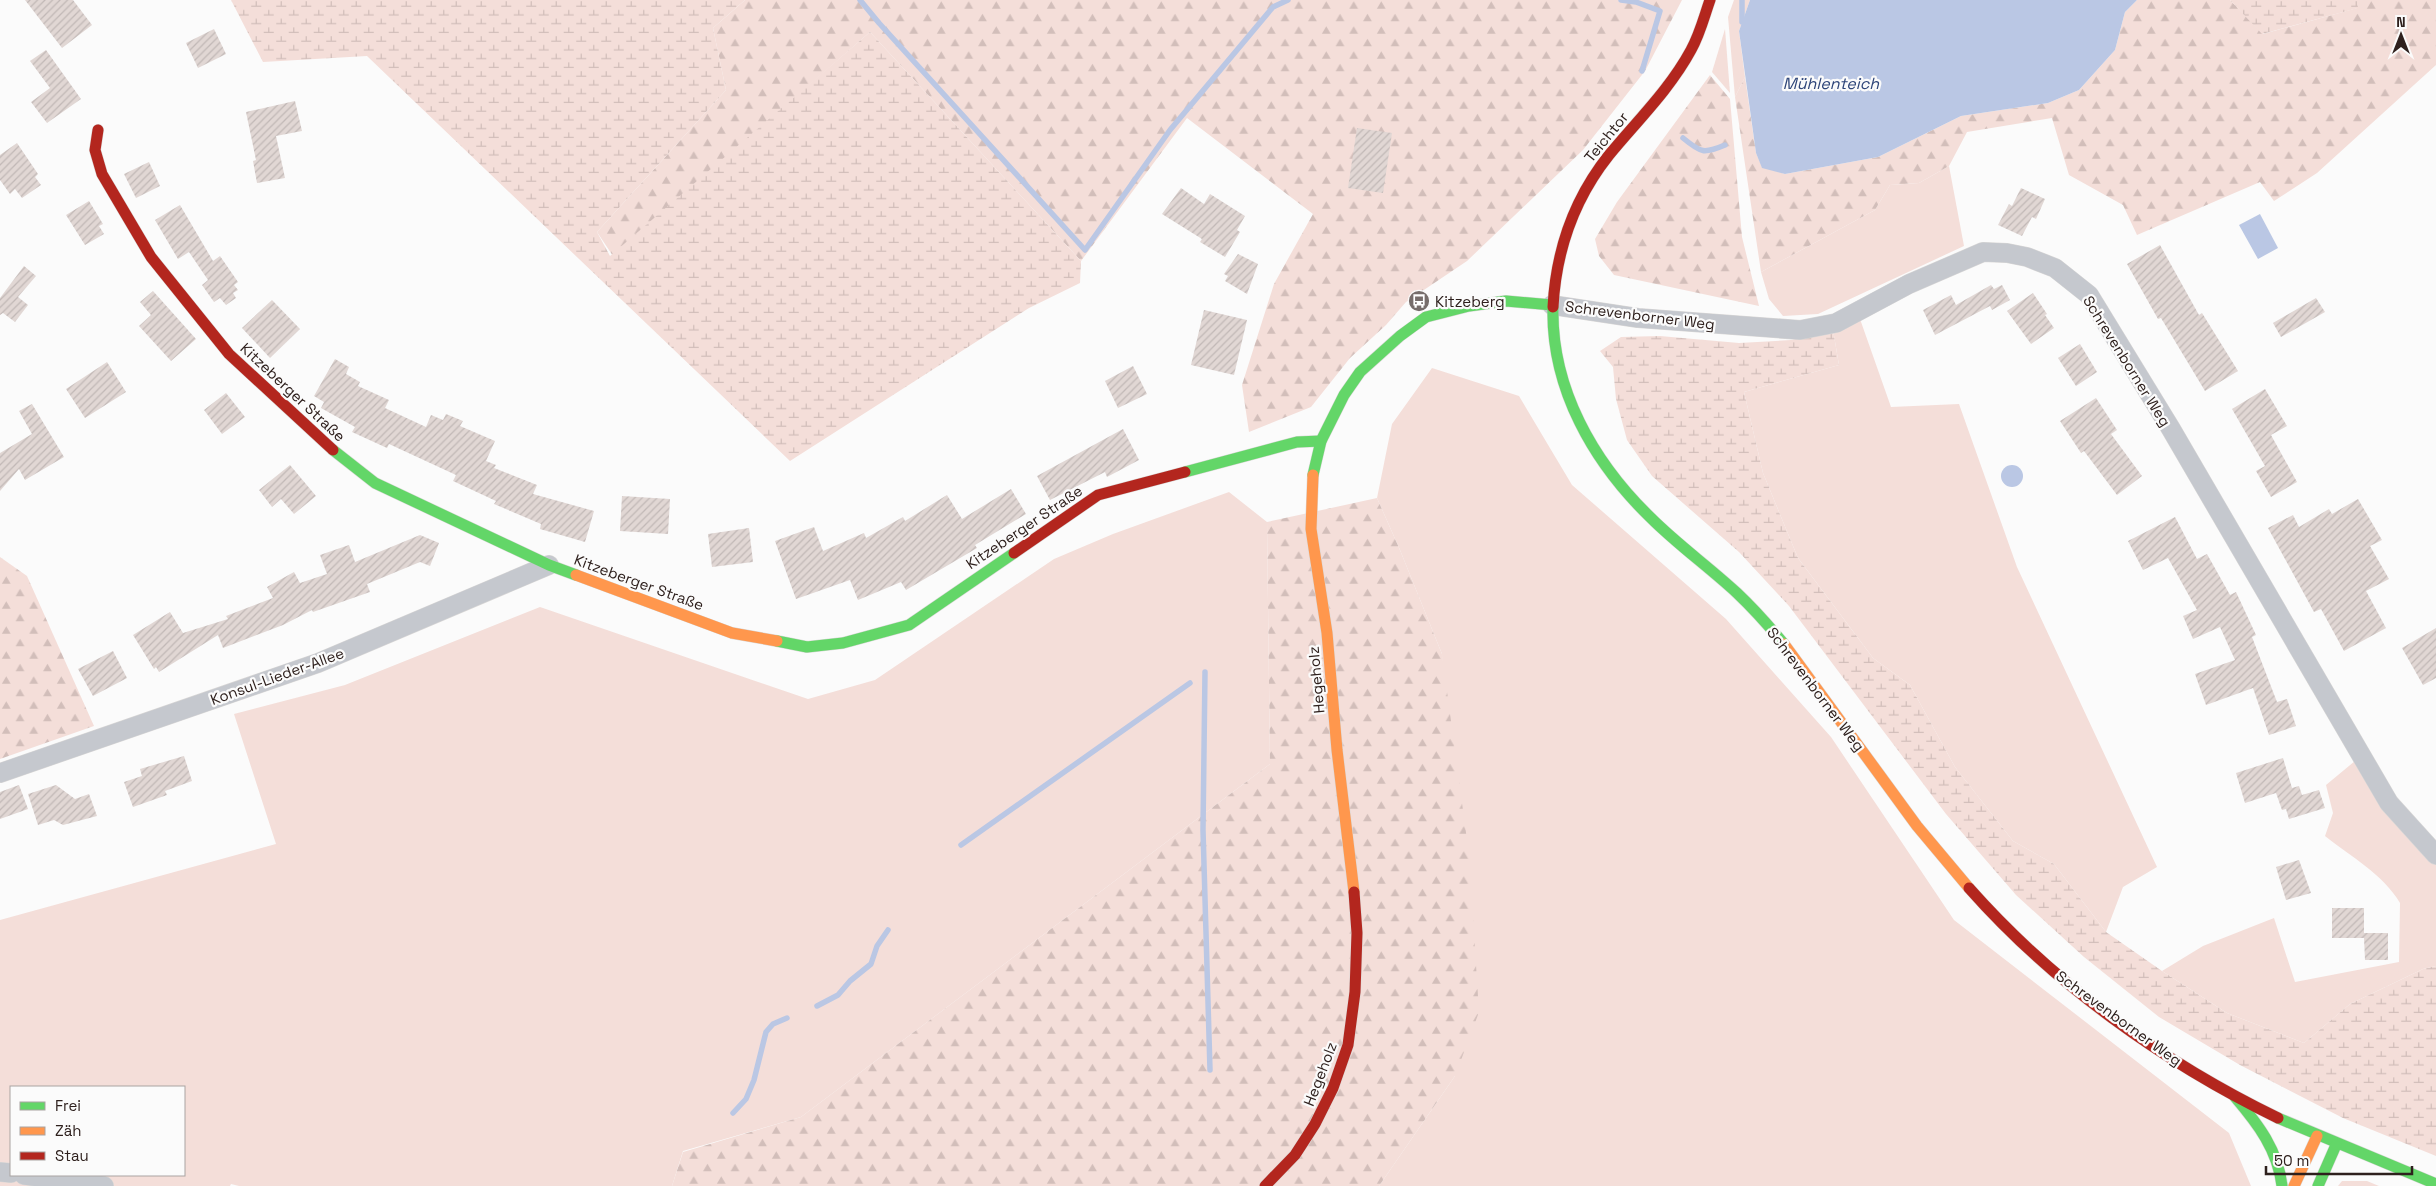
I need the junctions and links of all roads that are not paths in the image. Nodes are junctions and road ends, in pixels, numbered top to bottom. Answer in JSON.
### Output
{"nodes":[{"id":1,"x":1710,"y":0,"type":"edge"},
{"id":2,"x":98,"y":130,"type":"dead end"},
{"id":3,"x":1552,"y":305,"type":"junction"},
{"id":4,"x":1321,"y":441,"type":"junction"},
{"id":5,"x":548,"y":565,"type":"junction"},
{"id":6,"x":0,"y":773,"type":"edge"},
{"id":7,"x":2436,"y":855,"type":"edge"},
{"id":8,"x":2235,"y":1097,"type":"junction"},
{"id":9,"x":2317,"y":1136,"type":"junction"},
{"id":10,"x":2336,"y":1145,"type":"junction"},
{"id":11,"x":31,"y":1176,"type":"edge"},
{"id":12,"x":2436,"y":1184,"type":"edge"},
{"id":13,"x":104,"y":1186,"type":"edge"},
{"id":14,"x":1265,"y":1186,"type":"edge"},
{"id":15,"x":2282,"y":1186,"type":"edge"},
{"id":16,"x":2294,"y":1186,"type":"edge"},
{"id":17,"x":2318,"y":1186,"type":"edge"}],
"edges":[{"from":1,"to":3,"type":"main road","name":"Teichtor"},
{"from":2,"to":5,"type":"main road","name":"Kitzeberger Straße"},
{"from":3,"to":4,"type":"main road","name":"Hegeholz"},
{"from":3,"to":7,"type":"street","name":"Schrevenborner Weg"},
{"from":3,"to":8,"type":"main road","name":"Schrevenborner Weg"},
{"from":4,"to":5,"type":"main road","name":"Kitzeberger Straße"},
{"from":4,"to":14,"type":"main road","name":"Hegeholz"},
{"from":5,"to":6,"type":"street","name":"Konsul-Lieder-Allee"},
{"from":8,"to":9,"type":"main road","name":"Schrevenborner Weg"},
{"from":8,"to":15,"type":"main road"},
{"from":9,"to":10,"type":"main road","name":"Schrevenborner Weg"},
{"from":9,"to":16,"type":"main road"},
{"from":10,"to":12,"type":"main road","name":"Schrevenborner Weg"},
{"from":10,"to":17,"type":"main road"},
{"from":11,"to":13,"type":"street"}]}
